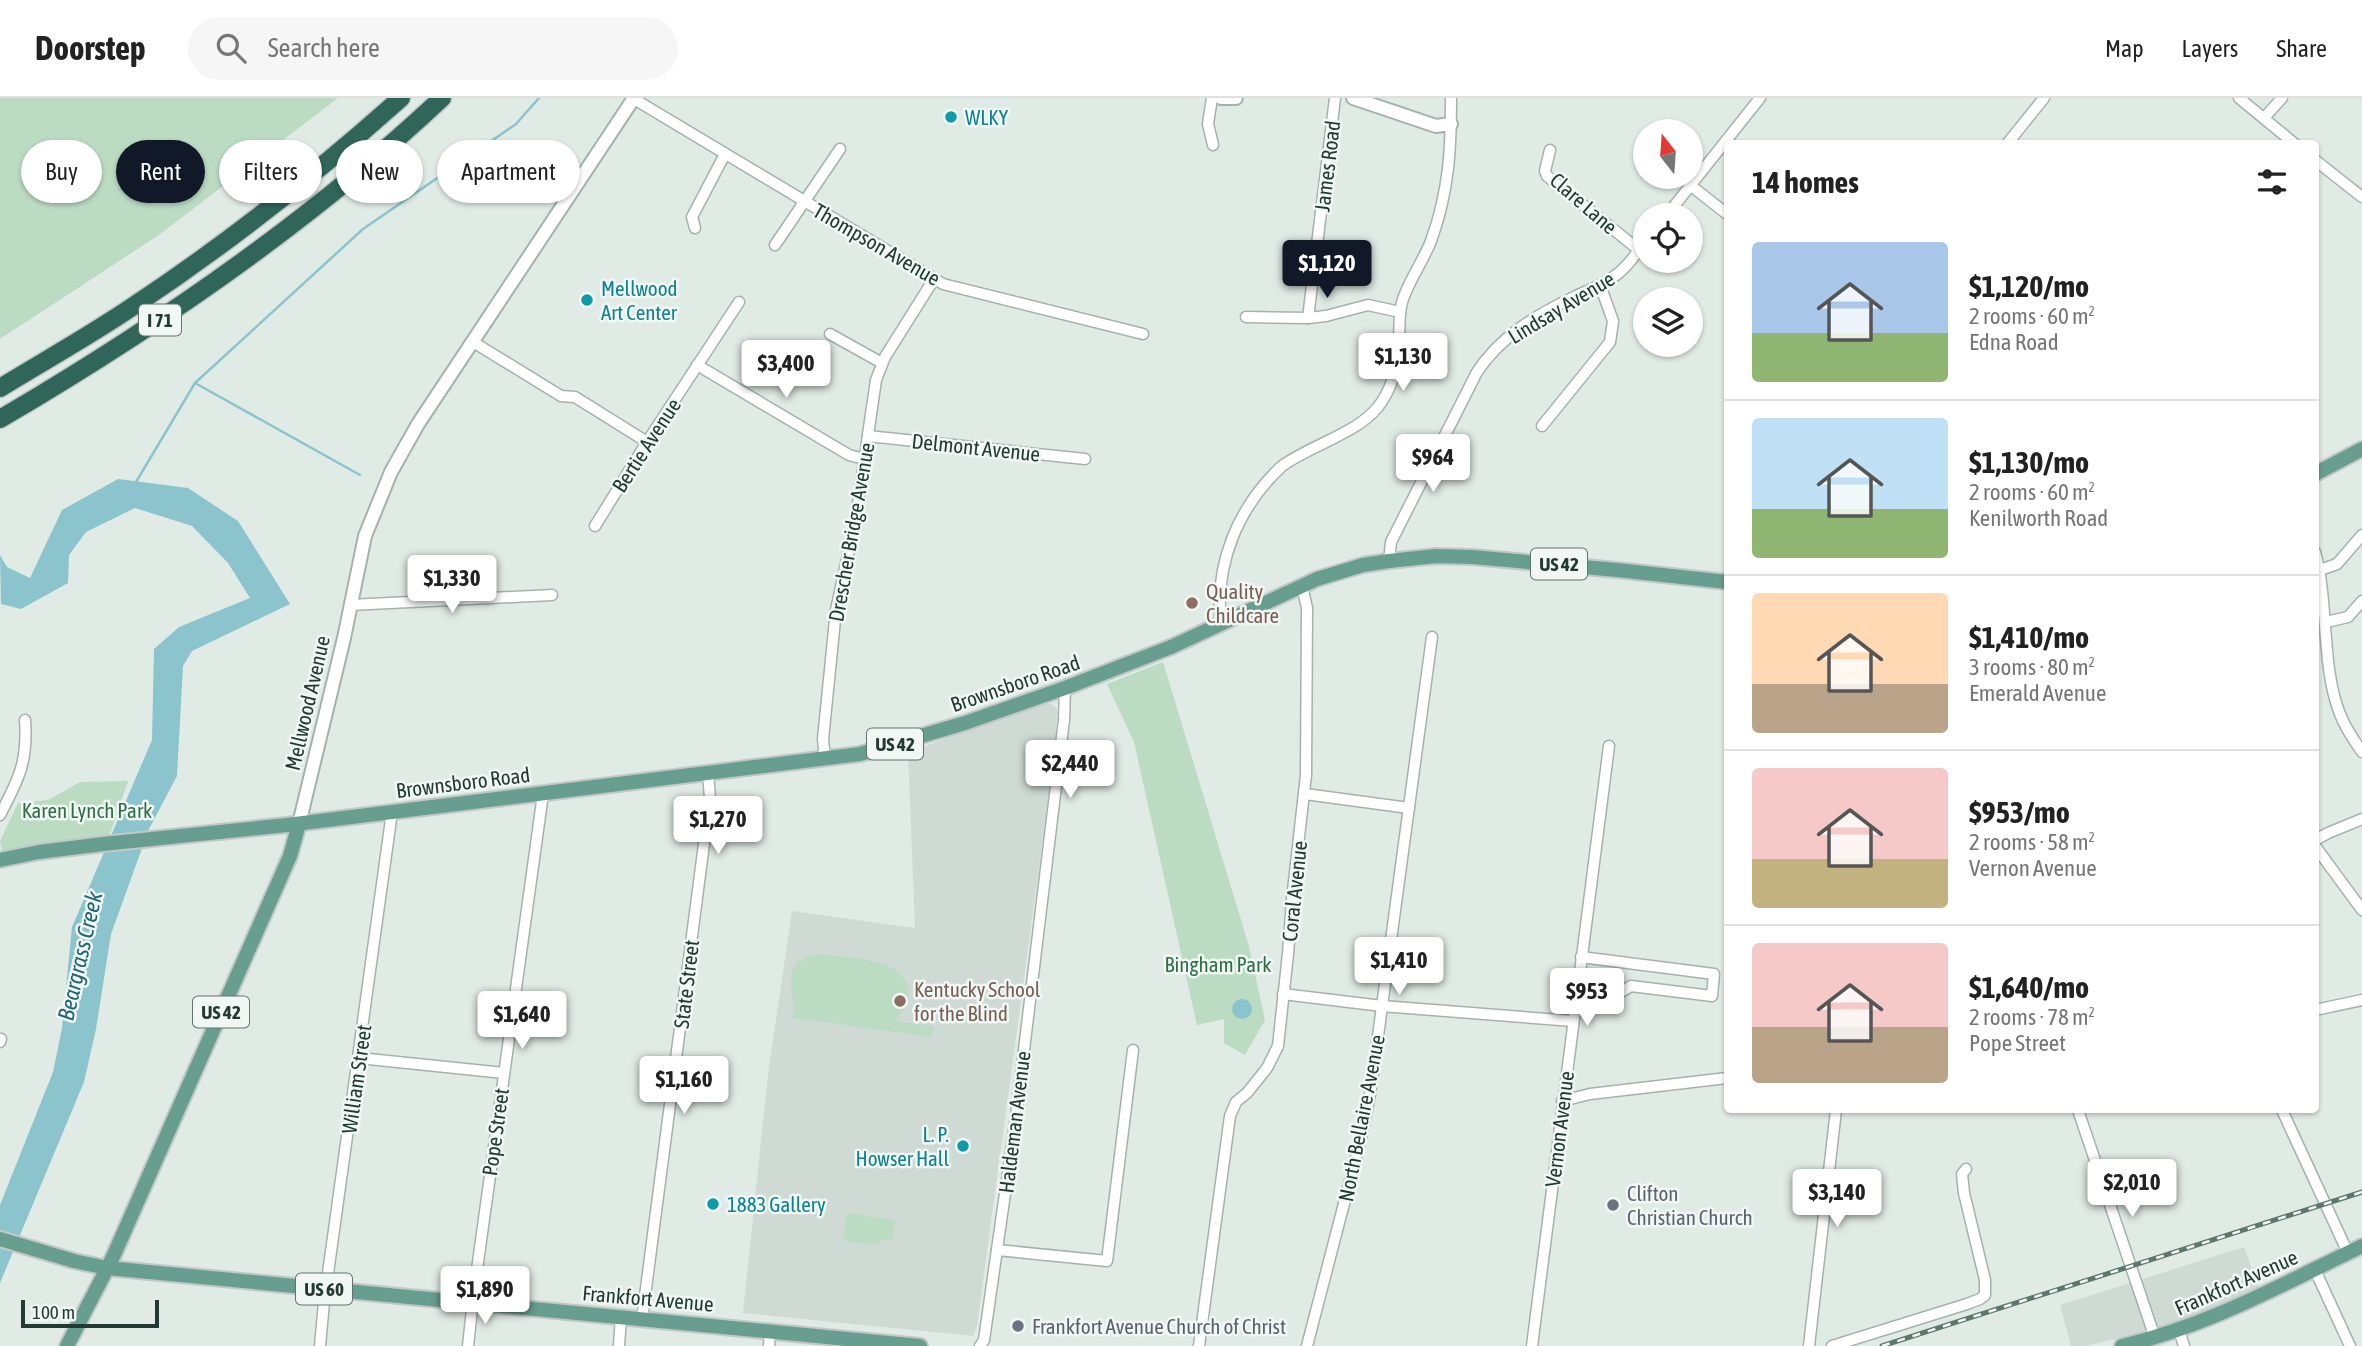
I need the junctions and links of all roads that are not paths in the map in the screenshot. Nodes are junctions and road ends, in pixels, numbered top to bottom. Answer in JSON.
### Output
{"nodes":[{"id":1,"x":401,"y":98,"type":"edge"},
{"id":2,"x":442,"y":98,"type":"edge"},
{"id":3,"x":634,"y":98,"type":"edge"},
{"id":4,"x":1212,"y":98,"type":"edge"},
{"id":5,"x":1221,"y":98,"type":"edge"},
{"id":6,"x":1236,"y":98,"type":"edge"},
{"id":7,"x":1335,"y":98,"type":"edge"},
{"id":8,"x":1353,"y":98,"type":"edge"},
{"id":9,"x":1451,"y":98,"type":"edge"},
{"id":10,"x":1760,"y":98,"type":"edge"},
{"id":11,"x":2044,"y":98,"type":"edge"},
{"id":12,"x":2239,"y":98,"type":"edge"},
{"id":13,"x":2282,"y":98,"type":"edge"},
{"id":14,"x":2264,"y":118,"type":"junction"},
{"id":15,"x":1451,"y":124,"type":"junction"},
{"id":16,"x":1726,"y":140,"type":"edge"},
{"id":17,"x":2010,"y":140,"type":"edge"},
{"id":18,"x":2290,"y":140,"type":"edge"},
{"id":19,"x":1724,"y":143,"type":"edge"},
{"id":20,"x":1213,"y":145,"type":"dead end"},
{"id":21,"x":840,"y":149,"type":"dead end"},
{"id":22,"x":1550,"y":149,"type":"dead end"},
{"id":23,"x":725,"y":154,"type":"junction"},
{"id":24,"x":2319,"y":165,"type":"edge"},
{"id":25,"x":1703,"y":169,"type":"edge"},
{"id":26,"x":1687,"y":189,"type":"edge"},
{"id":27,"x":1695,"y":189,"type":"edge"},
{"id":28,"x":2362,"y":197,"type":"edge"},
{"id":29,"x":804,"y":201,"type":"junction"},
{"id":30,"x":1676,"y":203,"type":"edge"},
{"id":31,"x":1724,"y":212,"type":"edge"},
{"id":32,"x":695,"y":228,"type":"dead end"},
{"id":33,"x":1633,"y":239,"type":"edge"},
{"id":34,"x":775,"y":246,"type":"dead end"},
{"id":35,"x":1633,"y":257,"type":"edge"},
{"id":36,"x":933,"y":279,"type":"junction"},
{"id":37,"x":1600,"y":285,"type":"junction"},
{"id":38,"x":739,"y":302,"type":"dead end"},
{"id":39,"x":1400,"y":312,"type":"junction"},
{"id":40,"x":1246,"y":317,"type":"dead end"},
{"id":41,"x":1308,"y":318,"type":"junction"},
{"id":42,"x":830,"y":334,"type":"dead end"},
{"id":43,"x":1143,"y":334,"type":"dead end"},
{"id":44,"x":473,"y":342,"type":"junction"},
{"id":45,"x":882,"y":363,"type":"junction"},
{"id":46,"x":697,"y":365,"type":"junction"},
{"id":47,"x":0,"y":388,"type":"edge"},
{"id":48,"x":0,"y":419,"type":"edge"},
{"id":49,"x":1542,"y":426,"type":"dead end"},
{"id":50,"x":868,"y":436,"type":"junction"},
{"id":51,"x":646,"y":442,"type":"junction"},
{"id":52,"x":2362,"y":449,"type":"edge"},
{"id":53,"x":1085,"y":458,"type":"dead end"},
{"id":54,"x":864,"y":459,"type":"junction"},
{"id":55,"x":2319,"y":472,"type":"edge"},
{"id":56,"x":595,"y":526,"type":"dead end"},
{"id":57,"x":2362,"y":535,"type":"edge"},
{"id":58,"x":1390,"y":561,"type":"junction"},
{"id":59,"x":2319,"y":570,"type":"joint"},
{"id":60,"x":1724,"y":582,"type":"edge"},
{"id":61,"x":1302,"y":586,"type":"junction"},
{"id":62,"x":552,"y":595,"type":"dead end"},
{"id":63,"x":2362,"y":601,"type":"edge"},
{"id":64,"x":350,"y":605,"type":"junction"},
{"id":65,"x":2326,"y":622,"type":"junction"},
{"id":66,"x":1220,"y":625,"type":"junction"},
{"id":67,"x":1432,"y":637,"type":"dead end"},
{"id":68,"x":1065,"y":688,"type":"junction"},
{"id":69,"x":25,"y":720,"type":"dead end"},
{"id":70,"x":1609,"y":746,"type":"dead end"},
{"id":71,"x":2362,"y":752,"type":"edge"},
{"id":72,"x":825,"y":759,"type":"junction"},
{"id":73,"x":708,"y":773,"type":"junction"},
{"id":74,"x":542,"y":794,"type":"junction"},
{"id":75,"x":1305,"y":794,"type":"junction"},
{"id":76,"x":1409,"y":808,"type":"junction"},
{"id":77,"x":392,"y":812,"type":"junction"},
{"id":78,"x":0,"y":815,"type":"edge"},
{"id":79,"x":2362,"y":819,"type":"edge"},
{"id":80,"x":299,"y":824,"type":"junction"},
{"id":81,"x":2319,"y":840,"type":"edge"},
{"id":82,"x":2319,"y":849,"type":"edge"},
{"id":83,"x":0,"y":851,"type":"edge"},
{"id":84,"x":39,"y":852,"type":"junction"},
{"id":85,"x":0,"y":860,"type":"edge"},
{"id":86,"x":2362,"y":910,"type":"edge"},
{"id":87,"x":1581,"y":957,"type":"junction"},
{"id":88,"x":1577,"y":987,"type":"junction"},
{"id":89,"x":1283,"y":994,"type":"junction"},
{"id":90,"x":2362,"y":1000,"type":"edge"},
{"id":91,"x":1382,"y":1006,"type":"junction"},
{"id":92,"x":2319,"y":1009,"type":"edge"},
{"id":93,"x":1573,"y":1021,"type":"junction"},
{"id":94,"x":1133,"y":1050,"type":"dead end"},
{"id":95,"x":359,"y":1058,"type":"junction"},
{"id":96,"x":503,"y":1073,"type":"junction"},
{"id":97,"x":1724,"y":1079,"type":"edge"},
{"id":98,"x":1562,"y":1101,"type":"junction"},
{"id":99,"x":1836,"y":1113,"type":"edge"},
{"id":100,"x":2079,"y":1113,"type":"edge"},
{"id":101,"x":2283,"y":1113,"type":"edge"},
{"id":102,"x":1966,"y":1169,"type":"dead end"},
{"id":103,"x":0,"y":1239,"type":"edge"},
{"id":104,"x":2362,"y":1247,"type":"edge"},
{"id":105,"x":997,"y":1250,"type":"junction"},
{"id":106,"x":2348,"y":1253,"type":"junction"},
{"id":107,"x":107,"y":1268,"type":"junction"},
{"id":108,"x":2315,"y":1270,"type":"junction"},
{"id":109,"x":327,"y":1289,"type":"junction"},
{"id":110,"x":472,"y":1303,"type":"junction"},
{"id":111,"x":621,"y":1317,"type":"junction"},
{"id":112,"x":642,"y":1319,"type":"junction"},
{"id":113,"x":2179,"y":1330,"type":"junction"},
{"id":114,"x":2155,"y":1338,"type":"junction"},
{"id":115,"x":769,"y":1339,"type":"edge"},
{"id":116,"x":67,"y":1346,"type":"edge"},
{"id":117,"x":320,"y":1346,"type":"edge"},
{"id":118,"x":468,"y":1346,"type":"edge"},
{"id":119,"x":619,"y":1346,"type":"edge"},
{"id":120,"x":920,"y":1346,"type":"edge"},
{"id":121,"x":980,"y":1346,"type":"edge"},
{"id":122,"x":1199,"y":1346,"type":"edge"},
{"id":123,"x":1307,"y":1346,"type":"edge"},
{"id":124,"x":1532,"y":1346,"type":"edge"},
{"id":125,"x":1809,"y":1346,"type":"edge"},
{"id":126,"x":1832,"y":1346,"type":"edge"},
{"id":127,"x":2122,"y":1346,"type":"edge"},
{"id":128,"x":2184,"y":1346,"type":"edge"},
{"id":129,"x":2350,"y":1346,"type":"edge"}],
"edges":[{"from":1,"to":47,"type":"highway","number":"I 71"},
{"from":2,"to":48,"type":"highway","number":"I 71"},
{"from":3,"to":23,"type":"street","name":"Thompson Avenue"},
{"from":3,"to":44,"type":"street","name":"Mellwood Avenue"},
{"from":4,"to":20,"type":"street"},
{"from":5,"to":6,"type":"street"},
{"from":7,"to":41,"type":"street","name":"James Road"},
{"from":8,"to":15,"type":"street"},
{"from":9,"to":15,"type":"street"},
{"from":10,"to":16,"type":"street"},
{"from":11,"to":17,"type":"street"},
{"from":12,"to":14,"type":"street"},
{"from":13,"to":14,"type":"street"},
{"from":14,"to":18,"type":"street"},
{"from":15,"to":39,"type":"street"},
{"from":19,"to":25,"type":"street"},
{"from":21,"to":29,"type":"street"},
{"from":22,"to":33,"type":"street","name":"Clare Lane"},
{"from":23,"to":29,"type":"street","name":"Thompson Avenue"},
{"from":23,"to":32,"type":"street"},
{"from":24,"to":28,"type":"street"},
{"from":26,"to":30,"type":"street"},
{"from":27,"to":31,"type":"street"},
{"from":29,"to":34,"type":"street"},
{"from":29,"to":36,"type":"street","name":"Thompson Avenue"},
{"from":35,"to":37,"type":"street","name":"Lindsay Avenue"},
{"from":36,"to":43,"type":"street","name":"Thompson Avenue"},
{"from":36,"to":45,"type":"street","name":"Drescher Bridge Avenue"},
{"from":37,"to":49,"type":"street"},
{"from":37,"to":58,"type":"street","name":"Lindsay Avenue"},
{"from":38,"to":46,"type":"street"},
{"from":39,"to":41,"type":"street"},
{"from":39,"to":66,"type":"street"},
{"from":40,"to":41,"type":"street"},
{"from":42,"to":45,"type":"street"},
{"from":44,"to":51,"type":"street"},
{"from":44,"to":64,"type":"street","name":"Mellwood Avenue"},
{"from":45,"to":50,"type":"street","name":"Drescher Bridge Avenue"},
{"from":46,"to":51,"type":"street","name":"Bertie Avenue"},
{"from":46,"to":54,"type":"street"},
{"from":50,"to":53,"type":"street","name":"Delmont Avenue"},
{"from":50,"to":54,"type":"street","name":"Drescher Bridge Avenue"},
{"from":51,"to":56,"type":"street","name":"Bertie Avenue"},
{"from":52,"to":55,"type":"main road"},
{"from":54,"to":72,"type":"street","name":"Drescher Bridge Avenue"},
{"from":57,"to":59,"type":"street"},
{"from":58,"to":60,"type":"main road","name":"Brownsboro Road","number":"US 42"},
{"from":58,"to":61,"type":"main road","name":"Brownsboro Road","number":"US 42"},
{"from":59,"to":65,"type":"street"},
{"from":61,"to":66,"type":"main road","name":"Brownsboro Road","number":"US 42"},
{"from":61,"to":75,"type":"street","name":"Coral Avenue"},
{"from":62,"to":64,"type":"street"},
{"from":63,"to":65,"type":"street"},
{"from":64,"to":80,"type":"street","name":"Mellwood Avenue"},
{"from":65,"to":71,"type":"street"},
{"from":66,"to":68,"type":"main road","name":"Brownsboro Road","number":"US 42"},
{"from":67,"to":76,"type":"street","name":"North Bellaire Avenue"},
{"from":68,"to":72,"type":"main road","name":"Brownsboro Road","number":"US 42"},
{"from":68,"to":105,"type":"street","name":"Haldeman Avenue"},
{"from":69,"to":78,"type":"street"},
{"from":70,"to":87,"type":"street","name":"Vernon Avenue"},
{"from":72,"to":73,"type":"main road","name":"Brownsboro Road","number":"US 42"},
{"from":73,"to":74,"type":"main road","name":"Brownsboro Road","number":"US 42"},
{"from":73,"to":112,"type":"street","name":"State Street"},
{"from":74,"to":77,"type":"main road","name":"Brownsboro Road","number":"US 42"},
{"from":74,"to":96,"type":"street","name":"Pope Street"},
{"from":75,"to":76,"type":"street"},
{"from":75,"to":89,"type":"street","name":"Coral Avenue"},
{"from":76,"to":91,"type":"street","name":"North Bellaire Avenue"},
{"from":77,"to":80,"type":"main road","name":"Brownsboro Road","number":"US 42"},
{"from":77,"to":95,"type":"street","name":"William Street"},
{"from":79,"to":81,"type":"street"},
{"from":80,"to":84,"type":"main road","number":"US 42"},
{"from":80,"to":107,"type":"main road","name":"Mellwood Avenue","number":"US 42"},
{"from":82,"to":86,"type":"street"},
{"from":83,"to":84,"type":"main road"},
{"from":84,"to":85,"type":"main road","number":"US 42"},
{"from":87,"to":88,"type":"street","name":"Vernon Avenue"},
{"from":87,"to":88,"type":"street"},
{"from":88,"to":93,"type":"street","name":"Vernon Avenue"},
{"from":89,"to":91,"type":"street"},
{"from":89,"to":122,"type":"street","name":"Coral Avenue"},
{"from":90,"to":92,"type":"street"},
{"from":91,"to":93,"type":"street"},
{"from":91,"to":123,"type":"street","name":"North Bellaire Avenue"},
{"from":93,"to":98,"type":"street","name":"Vernon Avenue"},
{"from":94,"to":105,"type":"street"},
{"from":95,"to":96,"type":"street"},
{"from":95,"to":109,"type":"street","name":"William Street"},
{"from":96,"to":110,"type":"street","name":"Pope Street"},
{"from":97,"to":98,"type":"street"},
{"from":98,"to":124,"type":"street","name":"Vernon Avenue"},
{"from":99,"to":125,"type":"street"},
{"from":100,"to":114,"type":"street"},
{"from":101,"to":106,"type":"street"},
{"from":102,"to":126,"type":"street"},
{"from":103,"to":107,"type":"main road","name":"Frankfort Avenue","number":"US 60"},
{"from":104,"to":106,"type":"main road","name":"Frankfort Avenue"},
{"from":105,"to":121,"type":"street","name":"Haldeman Avenue"},
{"from":106,"to":108,"type":"main road","name":"Frankfort Avenue"},
{"from":107,"to":109,"type":"main road","name":"Frankfort Avenue","number":"US 60"},
{"from":107,"to":116,"type":"main road","name":"Mellwood Avenue","number":"US 42"},
{"from":108,"to":113,"type":"main road","name":"Frankfort Avenue"},
{"from":108,"to":129,"type":"street"},
{"from":109,"to":110,"type":"main road","name":"Frankfort Avenue","number":"US 60"},
{"from":109,"to":117,"type":"street","name":"William Street"},
{"from":110,"to":111,"type":"main road","name":"Frankfort Avenue","number":"US 60"},
{"from":110,"to":118,"type":"street","name":"Pope Street"},
{"from":111,"to":112,"type":"main road","name":"Frankfort Avenue","number":"US 60"},
{"from":111,"to":119,"type":"street"},
{"from":112,"to":115,"type":"main road","name":"Frankfort Avenue","number":"US 60"},
{"from":113,"to":114,"type":"main road","name":"Frankfort Avenue"},
{"from":113,"to":128,"type":"street"},
{"from":114,"to":127,"type":"main road","name":"Frankfort Avenue"},
{"from":115,"to":120,"type":"main road","name":"Frankfort Avenue","number":"US 60"}]}
